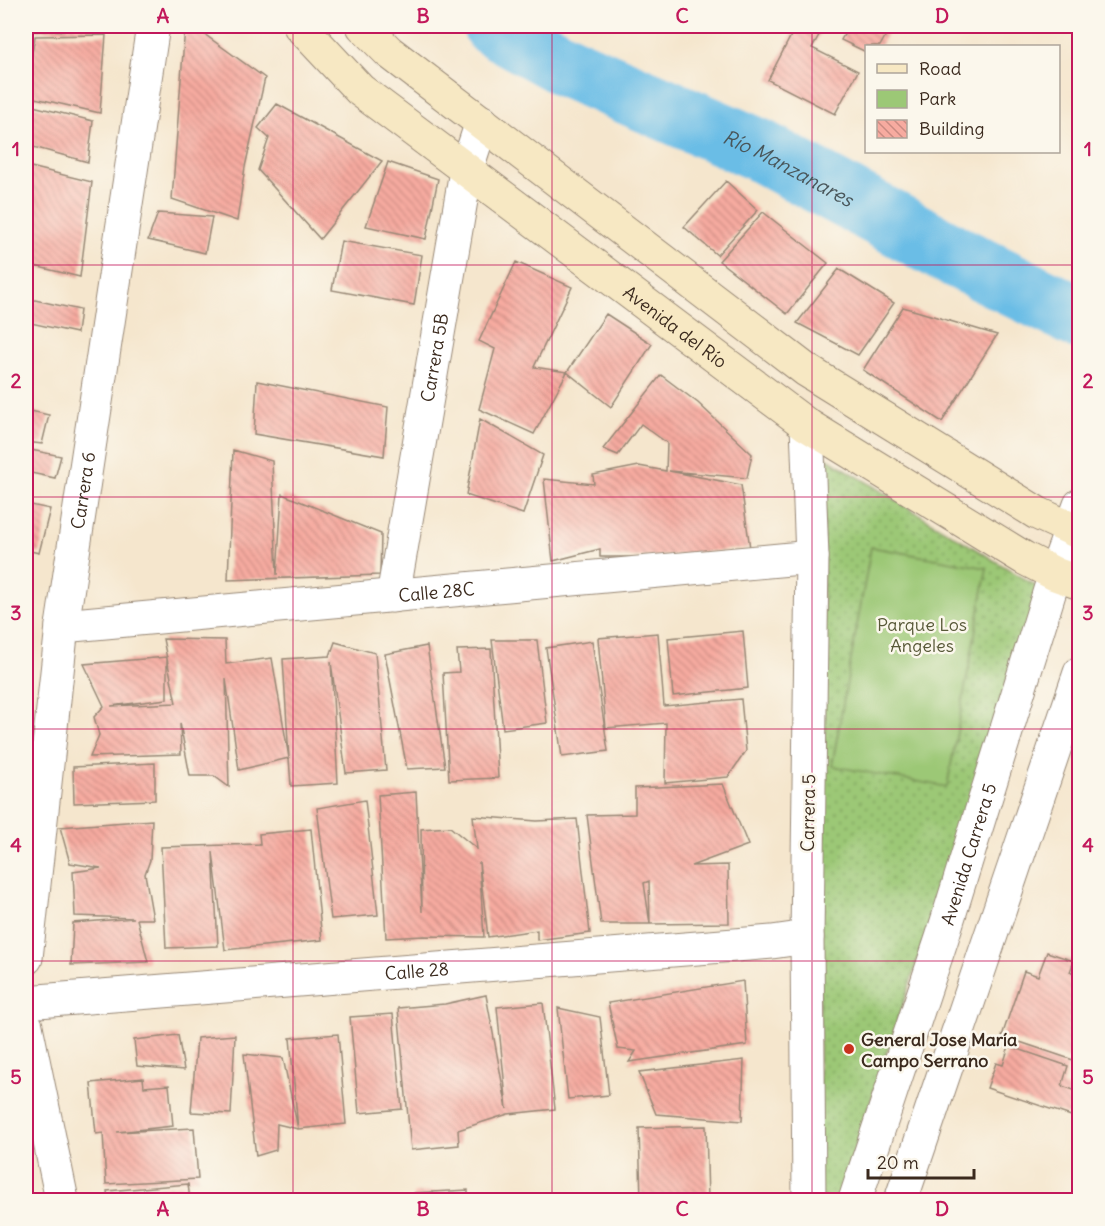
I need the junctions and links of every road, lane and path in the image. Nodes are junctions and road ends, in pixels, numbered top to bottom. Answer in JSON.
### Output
{"nodes":[{"id":1,"x":153,"y":26,"type":"edge"},
{"id":2,"x":300,"y":26,"type":"edge"},
{"id":3,"x":363,"y":26,"type":"edge"},
{"id":4,"x":482,"y":122,"type":"junction"},
{"id":5,"x":466,"y":171,"type":"junction"},
{"id":6,"x":807,"y":425,"type":"junction"},
{"id":7,"x":1077,"y":523,"type":"edge"},
{"id":8,"x":812,"y":557,"type":"junction"},
{"id":9,"x":1067,"y":578,"type":"edge"},
{"id":10,"x":393,"y":596,"type":"junction"},
{"id":11,"x":62,"y":626,"type":"junction"},
{"id":12,"x":1080,"y":673,"type":"edge"},
{"id":13,"x":807,"y":937,"type":"junction"},
{"id":14,"x":26,"y":958,"type":"edge"},
{"id":15,"x":26,"y":1002,"type":"edge"},
{"id":16,"x":26,"y":1026,"type":"edge"},
{"id":17,"x":62,"y":1200,"type":"edge"},
{"id":18,"x":808,"y":1200,"type":"edge"},
{"id":19,"x":855,"y":1200,"type":"edge"},
{"id":20,"x":901,"y":1200,"type":"edge"}],
"edges":[{"from":1,"to":11,"type":"street","name":"Carrera 6"},
{"from":2,"to":5,"type":"main road","name":"Avenida del Río"},
{"from":3,"to":4,"type":"main road"},
{"from":4,"to":5,"type":"street","name":"Carrera 5B"},
{"from":4,"to":7,"type":"main road"},
{"from":5,"to":6,"type":"main road","name":"Avenida del Río"},
{"from":5,"to":10,"type":"street","name":"Carrera 5B"},
{"from":6,"to":8,"type":"street","name":"Carrera 5"},
{"from":6,"to":9,"type":"main road","name":"Avenida del Río"},
{"from":7,"to":9,"type":"street","name":"Avenida Carrera 5"},
{"from":8,"to":10,"type":"street","name":"Calle 28C"},
{"from":8,"to":13,"type":"street","name":"Carrera 5"},
{"from":9,"to":19,"type":"street","name":"Avenida Carrera 5"},
{"from":10,"to":11,"type":"street","name":"Calle 28C"},
{"from":11,"to":14,"type":"street","name":"Carrera 6"},
{"from":12,"to":20,"type":"street"},
{"from":13,"to":15,"type":"street","name":"Calle 28"},
{"from":13,"to":18,"type":"street","name":"Carrera 5"},
{"from":16,"to":17,"type":"street"}]}
